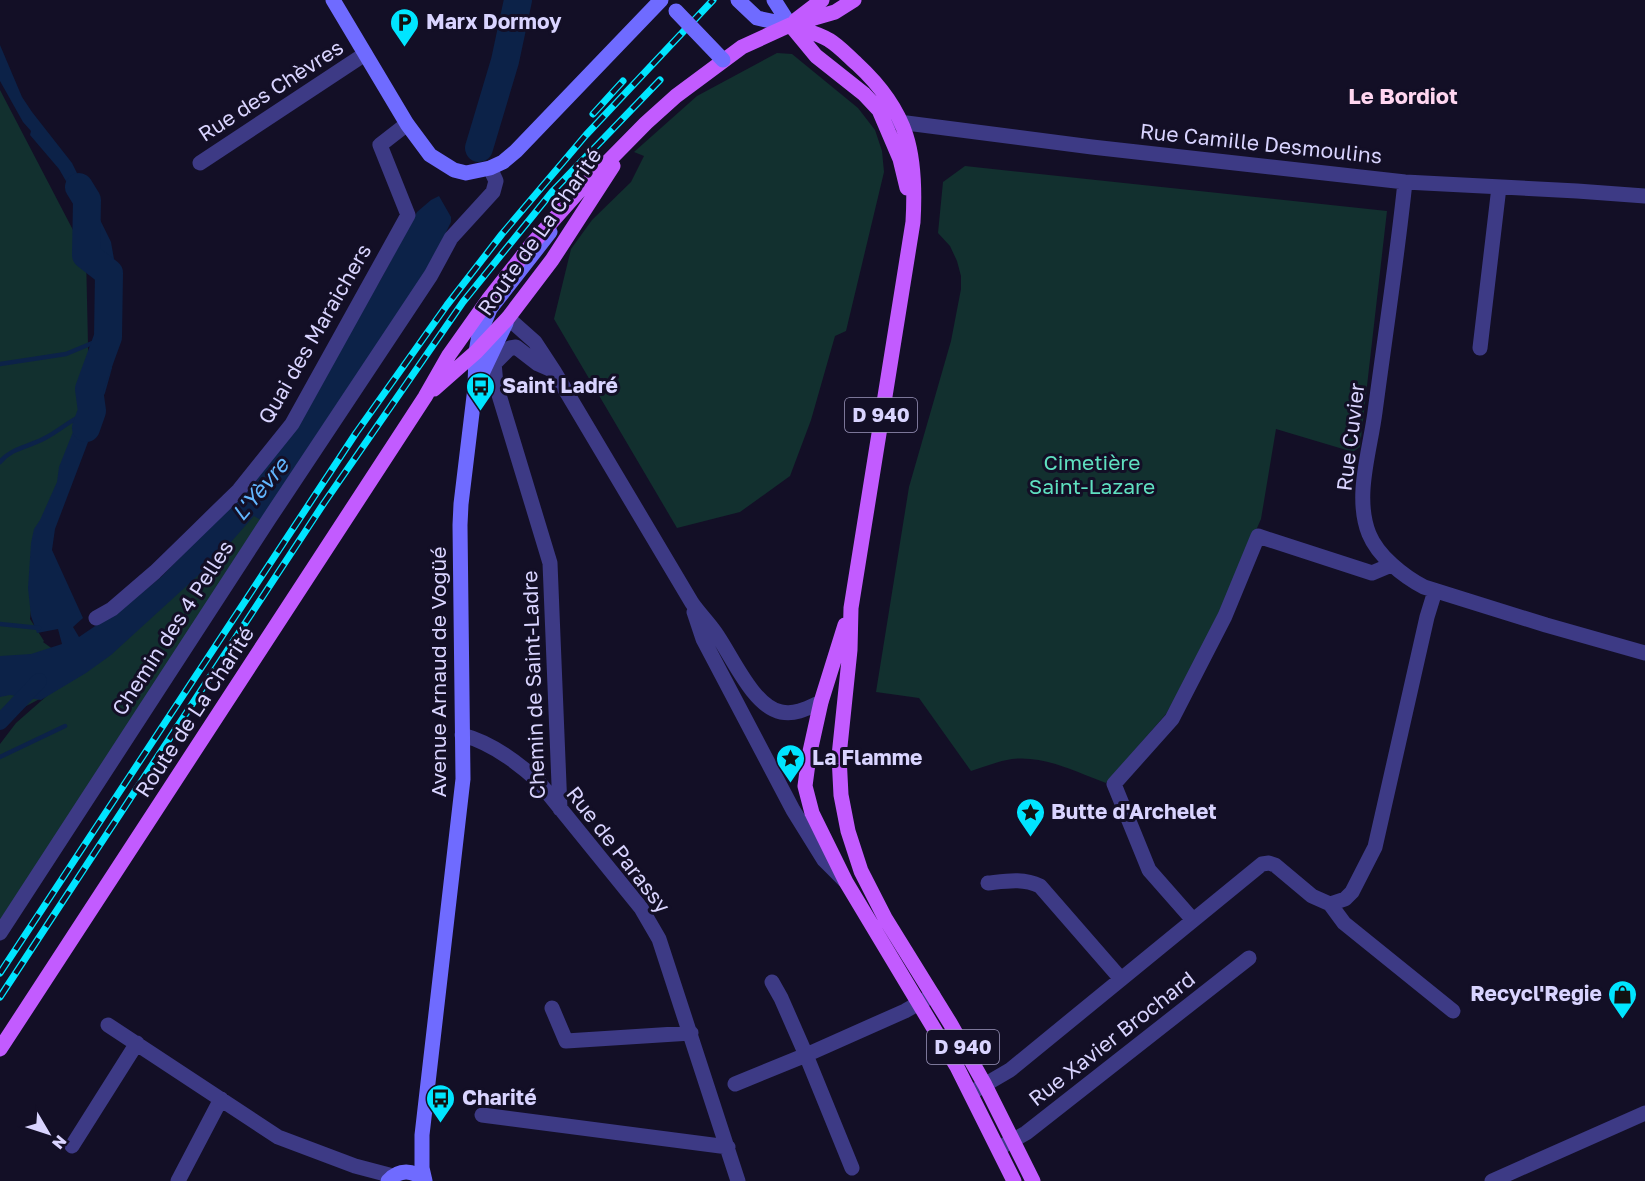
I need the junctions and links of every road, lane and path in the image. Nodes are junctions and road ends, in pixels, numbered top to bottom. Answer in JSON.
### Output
{"nodes":[{"id":1,"x":333,"y":0,"type":"edge"},
{"id":2,"x":661,"y":0,"type":"edge"},
{"id":3,"x":738,"y":0,"type":"edge"},
{"id":4,"x":822,"y":0,"type":"edge"},
{"id":5,"x":854,"y":0,"type":"edge"},
{"id":6,"x":776,"y":3,"type":"edge"},
{"id":7,"x":671,"y":5,"type":"edge"},
{"id":8,"x":790,"y":25,"type":"junction"},
{"id":9,"x":365,"y":54,"type":"junction"},
{"id":10,"x":723,"y":60,"type":"junction"},
{"id":11,"x":879,"y":110,"type":"junction"},
{"id":12,"x":900,"y":123,"type":"junction"},
{"id":13,"x":407,"y":124,"type":"junction"},
{"id":14,"x":633,"y":136,"type":"junction"},
{"id":15,"x":200,"y":163,"type":"dead end"},
{"id":16,"x":490,"y":168,"type":"junction"},
{"id":17,"x":1405,"y":182,"type":"junction"},
{"id":18,"x":1499,"y":187,"type":"junction"},
{"id":19,"x":579,"y":191,"type":"junction"},
{"id":20,"x":1645,"y":196,"type":"edge"},
{"id":21,"x":913,"y":222,"type":"junction"},
{"id":22,"x":508,"y":318,"type":"junction"},
{"id":23,"x":527,"y":335,"type":"junction"},
{"id":24,"x":516,"y":347,"type":"junction"},
{"id":25,"x":1480,"y":348,"type":"dead end"},
{"id":26,"x":476,"y":352,"type":"junction"},
{"id":27,"x":493,"y":358,"type":"junction"},
{"id":28,"x":554,"y":371,"type":"junction"},
{"id":29,"x":476,"y":388,"type":"junction"},
{"id":30,"x":425,"y":397,"type":"junction"},
{"id":31,"x":1391,"y":565,"type":"junction"},
{"id":32,"x":1435,"y":591,"type":"junction"},
{"id":33,"x":692,"y":603,"type":"junction"},
{"id":34,"x":851,"y":608,"type":"junction"},
{"id":35,"x":96,"y":618,"type":"dead end"},
{"id":36,"x":1645,"y":653,"type":"edge"},
{"id":37,"x":750,"y":686,"type":"junction"},
{"id":38,"x":734,"y":695,"type":"junction"},
{"id":39,"x":821,"y":702,"type":"junction"},
{"id":40,"x":462,"y":735,"type":"junction"},
{"id":41,"x":560,"y":809,"type":"junction"},
{"id":42,"x":846,"y":882,"type":"junction"},
{"id":43,"x":988,"y":883,"type":"dead end"},
{"id":44,"x":1330,"y":904,"type":"junction"},
{"id":45,"x":1193,"y":920,"type":"junction"},
{"id":46,"x":0,"y":933,"type":"edge"},
{"id":47,"x":1249,"y":958,"type":"dead end"},
{"id":48,"x":1120,"y":979,"type":"junction"},
{"id":49,"x":772,"y":982,"type":"dead end"},
{"id":50,"x":933,"y":995,"type":"junction"},
{"id":51,"x":919,"y":1004,"type":"junction"},
{"id":52,"x":552,"y":1008,"type":"dead end"},
{"id":53,"x":1453,"y":1011,"type":"dead end"},
{"id":54,"x":108,"y":1025,"type":"dead end"},
{"id":55,"x":691,"y":1033,"type":"junction"},
{"id":56,"x":136,"y":1043,"type":"junction"},
{"id":57,"x":0,"y":1049,"type":"edge"},
{"id":58,"x":806,"y":1055,"type":"junction"},
{"id":59,"x":735,"y":1084,"type":"dead end"},
{"id":60,"x":985,"y":1085,"type":"junction"},
{"id":61,"x":971,"y":1093,"type":"junction"},
{"id":62,"x":222,"y":1099,"type":"junction"},
{"id":63,"x":1645,"y":1113,"type":"edge"},
{"id":64,"x":482,"y":1115,"type":"dead end"},
{"id":65,"x":422,"y":1135,"type":"junction"},
{"id":66,"x":1013,"y":1140,"type":"junction"},
{"id":67,"x":72,"y":1146,"type":"dead end"},
{"id":68,"x":728,"y":1147,"type":"junction"},
{"id":69,"x":998,"y":1148,"type":"junction"},
{"id":70,"x":355,"y":1166,"type":"junction"},
{"id":71,"x":852,"y":1168,"type":"dead end"},
{"id":72,"x":394,"y":1176,"type":"edge"},
{"id":73,"x":178,"y":1181,"type":"edge"},
{"id":74,"x":372,"y":1181,"type":"edge"},
{"id":75,"x":425,"y":1181,"type":"edge"},
{"id":76,"x":738,"y":1181,"type":"edge"},
{"id":77,"x":1014,"y":1181,"type":"edge"},
{"id":78,"x":1033,"y":1181,"type":"edge"},
{"id":79,"x":1492,"y":1181,"type":"edge"}],
"edges":[{"from":1,"to":9,"type":"street"},
{"from":2,"to":16,"type":"street"},
{"from":3,"to":8,"type":"street"},
{"from":4,"to":8,"type":"main road"},
{"from":5,"to":8,"type":"main road"},
{"from":6,"to":8,"type":"street"},
{"from":7,"to":10,"type":"street","bridge":true},
{"from":8,"to":10,"type":"main road","name":"Route de La Charité"},
{"from":8,"to":11,"type":"main road","number":"D 940"},
{"from":8,"to":12,"type":"main road","number":"D 940"},
{"from":9,"to":13,"type":"street"},
{"from":9,"to":15,"type":"street","name":"Rue des Chèvres"},
{"from":10,"to":14,"type":"main road","name":"Route de La Charité"},
{"from":11,"to":12,"type":"street","name":"Rue Camille Desmoulins"},
{"from":11,"to":21,"type":"main road","number":"D 940"},
{"from":12,"to":17,"type":"street","name":"Rue Camille Desmoulins"},
{"from":12,"to":21,"type":"main road","number":"D 940"},
{"from":13,"to":16,"type":"street"},
{"from":13,"to":35,"type":"street","name":"Quai des Maraichers"},
{"from":14,"to":19,"type":"main road","name":"Route de La Charité"},
{"from":14,"to":22,"type":"main road","name":"Route de La Charité"},
{"from":16,"to":46,"type":"street","name":"Chemin des 4 Pelles"},
{"from":17,"to":18,"type":"street","name":"Rue Camille Desmoulins"},
{"from":17,"to":31,"type":"street","name":"Rue Cuvier"},
{"from":18,"to":20,"type":"street","name":"Rue Camille Desmoulins"},
{"from":18,"to":25,"type":"street"},
{"from":19,"to":26,"type":"street"},
{"from":19,"to":30,"type":"main road","name":"Route de La Charité"},
{"from":21,"to":34,"type":"main road","number":"D 940"},
{"from":22,"to":23,"type":"street"},
{"from":22,"to":26,"type":"main road","name":"Route de La Charité"},
{"from":22,"to":27,"type":"street"},
{"from":23,"to":24,"type":"street"},
{"from":23,"to":28,"type":"street"},
{"from":24,"to":27,"type":"street"},
{"from":24,"to":28,"type":"street"},
{"from":26,"to":29,"type":"street"},
{"from":26,"to":30,"type":"main road","name":"Route de La Charité"},
{"from":27,"to":29,"type":"street"},
{"from":27,"to":41,"type":"street","name":"Chemin de Saint-Ladre"},
{"from":28,"to":33,"type":"street"},
{"from":29,"to":40,"type":"street","name":"Avenue Arnaud de Vogüé"},
{"from":30,"to":57,"type":"main road","name":"Route de La Charité"},
{"from":31,"to":32,"type":"street","name":"Rue Cuvier"},
{"from":31,"to":45,"type":"street"},
{"from":32,"to":36,"type":"street","name":"Rue Cuvier"},
{"from":32,"to":44,"type":"street"},
{"from":33,"to":37,"type":"street"},
{"from":33,"to":38,"type":"street"},
{"from":34,"to":39,"type":"main road","number":"D 940"},
{"from":34,"to":50,"type":"main road","number":"D 940"},
{"from":37,"to":38,"type":"street"},
{"from":37,"to":39,"type":"street"},
{"from":38,"to":42,"type":"street"},
{"from":39,"to":42,"type":"main road","number":"D 940"},
{"from":40,"to":41,"type":"street","name":"Rue de Parassy"},
{"from":40,"to":65,"type":"street","name":"Avenue Arnaud de Vogüé"},
{"from":41,"to":55,"type":"street","name":"Rue de Parassy"},
{"from":42,"to":51,"type":"main road","number":"D 940"},
{"from":43,"to":48,"type":"street"},
{"from":44,"to":45,"type":"street"},
{"from":44,"to":53,"type":"street"},
{"from":45,"to":48,"type":"street"},
{"from":47,"to":66,"type":"street","name":"Rue Xavier Brochard"},
{"from":48,"to":60,"type":"street"},
{"from":49,"to":58,"type":"street"},
{"from":50,"to":51,"type":"street"},
{"from":50,"to":60,"type":"main road","number":"D 940"},
{"from":51,"to":58,"type":"street"},
{"from":51,"to":61,"type":"main road","number":"D 940"},
{"from":52,"to":55,"type":"street"},
{"from":54,"to":56,"type":"street"},
{"from":55,"to":68,"type":"street","name":"Rue de Parassy"},
{"from":56,"to":62,"type":"street"},
{"from":56,"to":67,"type":"street"},
{"from":58,"to":59,"type":"street"},
{"from":58,"to":71,"type":"street"},
{"from":60,"to":61,"type":"street"},
{"from":60,"to":66,"type":"main road","number":"D 940"},
{"from":61,"to":69,"type":"main road","number":"D 940"},
{"from":62,"to":70,"type":"street"},
{"from":62,"to":73,"type":"street"},
{"from":63,"to":79,"type":"street"},
{"from":64,"to":68,"type":"street"},
{"from":65,"to":72,"type":"street","name":"Avenue Arnaud de Vogüé"},
{"from":65,"to":75,"type":"street","name":"Avenue Arnaud de Vogüé"},
{"from":66,"to":69,"type":"street","name":"Rue Xavier Brochard"},
{"from":66,"to":78,"type":"main road","number":"D 940"},
{"from":68,"to":76,"type":"street","name":"Rue de Parassy"},
{"from":69,"to":77,"type":"main road","number":"D 940"},
{"from":70,"to":72,"type":"street"},
{"from":70,"to":74,"type":"street"},
{"from":72,"to":75,"type":"street","name":"Avenue Arnaud de Vogüé"}]}
